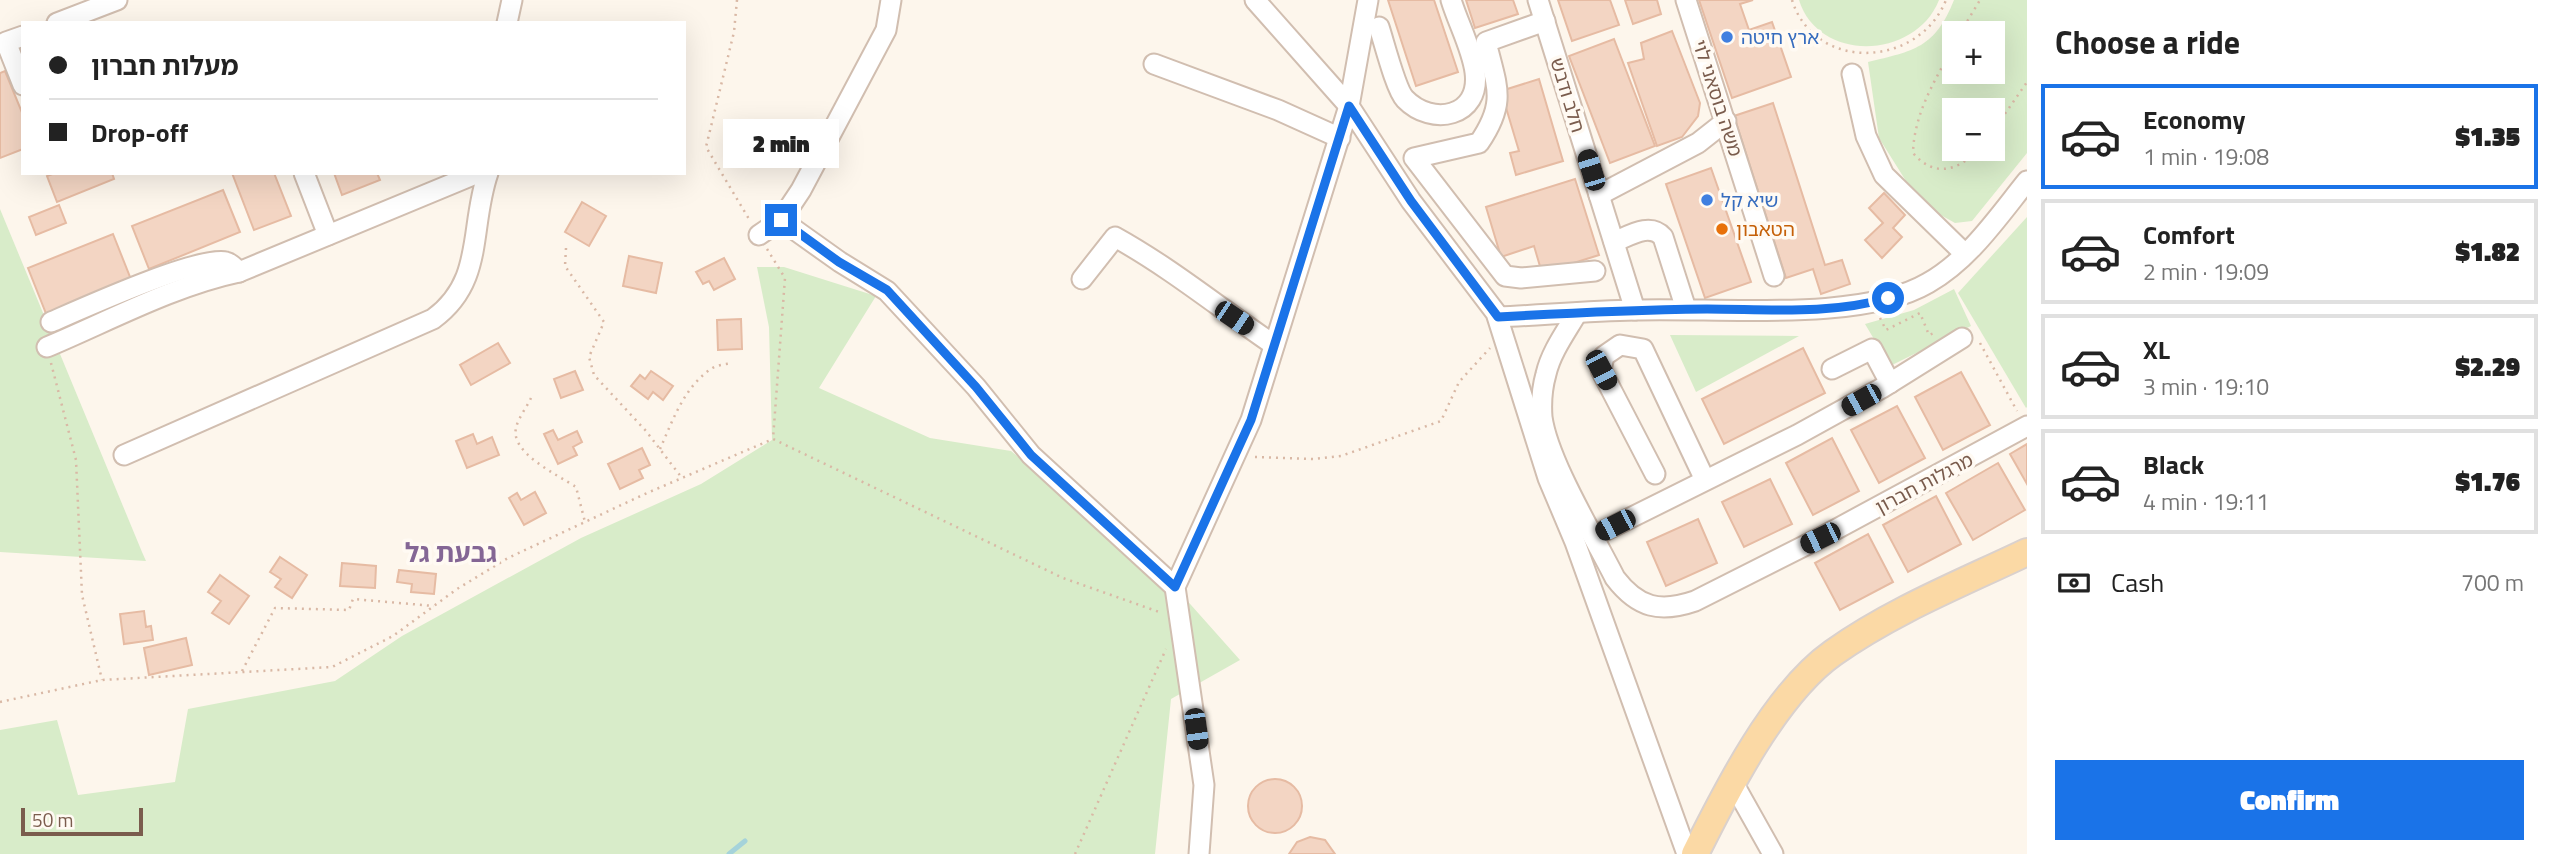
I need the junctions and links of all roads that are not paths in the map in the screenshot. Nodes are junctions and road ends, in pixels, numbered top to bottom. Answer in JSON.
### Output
{"nodes":[{"id":1,"x":117,"y":0,"type":"edge"},
{"id":2,"x":512,"y":0,"type":"edge"},
{"id":3,"x":891,"y":0,"type":"edge"},
{"id":4,"x":1255,"y":0,"type":"edge"},
{"id":5,"x":1368,"y":0,"type":"edge"},
{"id":6,"x":1451,"y":0,"type":"edge"},
{"id":7,"x":1538,"y":0,"type":"edge"},
{"id":8,"x":1686,"y":0,"type":"edge"},
{"id":9,"x":62,"y":21,"type":"edge"},
{"id":10,"x":507,"y":21,"type":"edge"},
{"id":11,"x":1545,"y":21,"type":"junction"},
{"id":12,"x":1379,"y":27,"type":"dead end"},
{"id":13,"x":21,"y":37,"type":"edge"},
{"id":14,"x":1154,"y":64,"type":"dead end"},
{"id":15,"x":1852,"y":74,"type":"dead end"},
{"id":16,"x":21,"y":80,"type":"edge"},
{"id":17,"x":1349,"y":106,"type":"junction"},
{"id":18,"x":1726,"y":121,"type":"junction"},
{"id":19,"x":1340,"y":138,"type":"junction"},
{"id":20,"x":304,"y":175,"type":"edge"},
{"id":21,"x":473,"y":175,"type":"edge"},
{"id":22,"x":487,"y":175,"type":"edge"},
{"id":23,"x":2027,"y":181,"type":"edge"},
{"id":24,"x":1599,"y":195,"type":"junction"},
{"id":25,"x":781,"y":220,"type":"junction"},
{"id":26,"x":328,"y":235,"type":"junction"},
{"id":27,"x":759,"y":235,"type":"dead end"},
{"id":28,"x":1614,"y":242,"type":"junction"},
{"id":29,"x":1965,"y":254,"type":"junction"},
{"id":30,"x":1595,"y":271,"type":"dead end"},
{"id":31,"x":239,"y":272,"type":"junction"},
{"id":32,"x":1774,"y":276,"type":"dead end"},
{"id":33,"x":1082,"y":279,"type":"dead end"},
{"id":34,"x":1686,"y":309,"type":"junction"},
{"id":35,"x":1635,"y":310,"type":"junction"},
{"id":36,"x":1577,"y":313,"type":"junction"},
{"id":37,"x":51,"y":322,"type":"dead end"},
{"id":38,"x":1500,"y":326,"type":"junction"},
{"id":39,"x":1962,"y":338,"type":"dead end"},
{"id":40,"x":1274,"y":345,"type":"junction"},
{"id":41,"x":47,"y":347,"type":"road end"},
{"id":42,"x":1832,"y":369,"type":"dead end"},
{"id":43,"x":1890,"y":383,"type":"junction"},
{"id":44,"x":2027,"y":426,"type":"edge"},
{"id":45,"x":124,"y":455,"type":"dead end"},
{"id":46,"x":1656,"y":474,"type":"dead end"},
{"id":47,"x":1705,"y":480,"type":"junction"},
{"id":48,"x":1594,"y":536,"type":"junction"},
{"id":49,"x":2027,"y":552,"type":"edge"},
{"id":50,"x":1175,"y":587,"type":"junction"},
{"id":51,"x":1732,"y":781,"type":"junction"},
{"id":52,"x":1774,"y":850,"type":"edge"},
{"id":53,"x":1199,"y":854,"type":"edge"},
{"id":54,"x":1687,"y":854,"type":"edge"},
{"id":55,"x":1695,"y":854,"type":"edge"}],
"edges":[{"from":1,"to":9,"type":"street"},
{"from":2,"to":10,"type":"street"},
{"from":3,"to":25,"type":"street"},
{"from":4,"to":17,"type":"street"},
{"from":5,"to":17,"type":"street"},
{"from":6,"to":12,"type":"street"},
{"from":7,"to":11,"type":"street","name":"חלב ודבש"},
{"from":8,"to":18,"type":"street","name":"משה בוסאני לוי"},
{"from":11,"to":24,"type":"street","name":"חלב ודבש"},
{"from":11,"to":30,"type":"street"},
{"from":13,"to":16,"type":"street"},
{"from":14,"to":19,"type":"street"},
{"from":15,"to":29,"type":"street"},
{"from":17,"to":19,"type":"street"},
{"from":17,"to":38,"type":"street"},
{"from":18,"to":24,"type":"street"},
{"from":18,"to":32,"type":"street","name":"משה בוסאני לוי"},
{"from":19,"to":40,"type":"street"},
{"from":20,"to":26,"type":"street"},
{"from":21,"to":26,"type":"street"},
{"from":22,"to":45,"type":"street"},
{"from":23,"to":29,"type":"street"},
{"from":24,"to":28,"type":"street","name":"חלב ודבש"},
{"from":25,"to":27,"type":"street"},
{"from":25,"to":50,"type":"street"},
{"from":26,"to":31,"type":"street"},
{"from":28,"to":34,"type":"street"},
{"from":28,"to":35,"type":"street","name":"חלב ודבש"},
{"from":29,"to":34,"type":"street"},
{"from":31,"to":37,"type":"street"},
{"from":31,"to":41,"type":"street"},
{"from":33,"to":40,"type":"street"},
{"from":34,"to":35,"type":"street"},
{"from":35,"to":36,"type":"street"},
{"from":36,"to":38,"type":"street"},
{"from":36,"to":48,"type":"street","name":"מרגלות חברון"},
{"from":38,"to":54,"type":"street"},
{"from":39,"to":43,"type":"street"},
{"from":40,"to":50,"type":"street"},
{"from":42,"to":43,"type":"street"},
{"from":43,"to":47,"type":"street"},
{"from":44,"to":48,"type":"street","name":"מרגלות חברון"},
{"from":46,"to":47,"type":"street"},
{"from":47,"to":48,"type":"street"},
{"from":49,"to":51,"type":"main road"},
{"from":50,"to":53,"type":"street"},
{"from":51,"to":52,"type":"street"},
{"from":51,"to":55,"type":"main road"}]}
